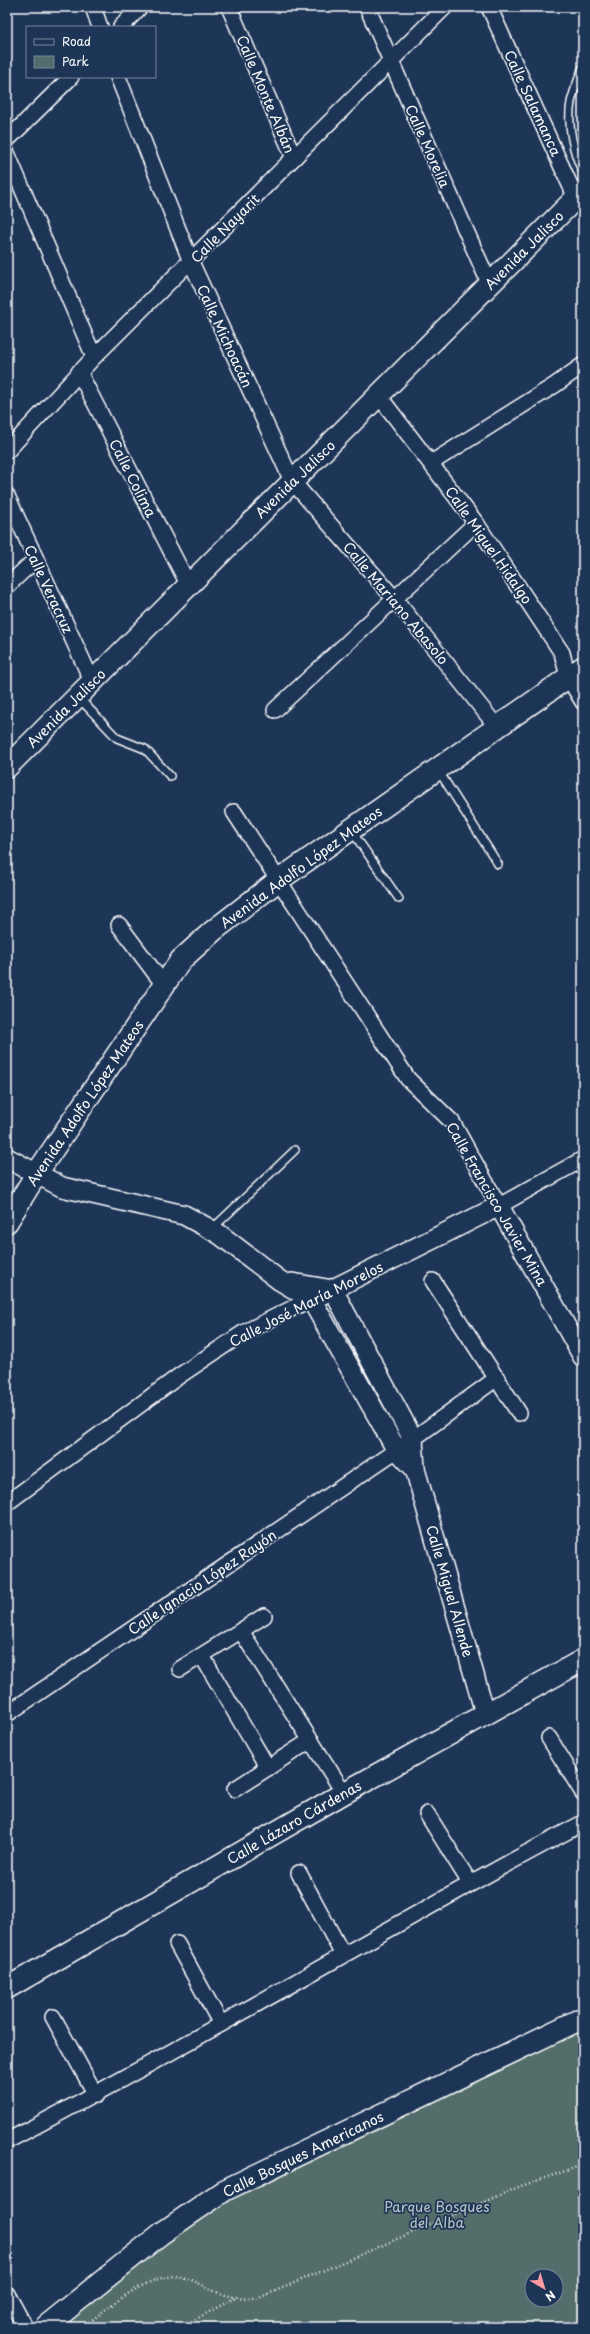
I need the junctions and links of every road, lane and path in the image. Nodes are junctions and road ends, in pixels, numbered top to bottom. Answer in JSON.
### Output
{"nodes":[{"id":1,"x":93,"y":7,"type":"edge"},
{"id":2,"x":140,"y":7,"type":"edge"},
{"id":3,"x":229,"y":7,"type":"edge"},
{"id":4,"x":367,"y":7,"type":"edge"},
{"id":5,"x":445,"y":7,"type":"edge"},
{"id":6,"x":489,"y":7,"type":"edge"},
{"id":7,"x":100,"y":26,"type":"edge"},
{"id":8,"x":122,"y":26,"type":"edge"},
{"id":9,"x":390,"y":61,"type":"junction"},
{"id":10,"x":583,"y":67,"type":"edge"},
{"id":11,"x":70,"y":78,"type":"edge"},
{"id":12,"x":118,"y":78,"type":"edge"},
{"id":13,"x":7,"y":140,"type":"edge"},
{"id":14,"x":7,"y":153,"type":"edge"},
{"id":15,"x":294,"y":158,"type":"junction"},
{"id":16,"x":583,"y":172,"type":"edge"},
{"id":17,"x":580,"y":195,"type":"edge"},
{"id":18,"x":191,"y":262,"type":"junction"},
{"id":19,"x":490,"y":285,"type":"junction"},
{"id":20,"x":94,"y":357,"type":"junction"},
{"id":21,"x":583,"y":365,"type":"edge"},
{"id":22,"x":79,"y":372,"type":"junction"},
{"id":23,"x":379,"y":396,"type":"junction"},
{"id":24,"x":7,"y":451,"type":"edge"},
{"id":25,"x":431,"y":463,"type":"junction"},
{"id":26,"x":292,"y":481,"type":"junction"},
{"id":27,"x":7,"y":496,"type":"edge"},
{"id":28,"x":476,"y":523,"type":"junction"},
{"id":29,"x":35,"y":560,"type":"junction"},
{"id":30,"x":188,"y":584,"type":"junction"},
{"id":31,"x":7,"y":586,"type":"edge"},
{"id":32,"x":394,"y":598,"type":"junction"},
{"id":33,"x":576,"y":672,"type":"edge"},
{"id":34,"x":92,"y":681,"type":"junction"},
{"id":35,"x":77,"y":696,"type":"junction"},
{"id":36,"x":583,"y":702,"type":"edge"},
{"id":37,"x":275,"y":710,"type":"dead end"},
{"id":38,"x":497,"y":728,"type":"junction"},
{"id":39,"x":7,"y":767,"type":"edge"},
{"id":40,"x":438,"y":769,"type":"junction"},
{"id":41,"x":170,"y":776,"type":"dead end"},
{"id":42,"x":234,"y":812,"type":"dead end"},
{"id":43,"x":351,"y":830,"type":"junction"},
{"id":44,"x":498,"y":864,"type":"dead end"},
{"id":45,"x":279,"y":880,"type":"junction"},
{"id":46,"x":399,"y":899,"type":"dead end"},
{"id":47,"x":118,"y":925,"type":"dead end"},
{"id":48,"x":164,"y":985,"type":"junction"},
{"id":49,"x":295,"y":1150,"type":"dead end"},
{"id":50,"x":7,"y":1158,"type":"edge"},
{"id":51,"x":582,"y":1161,"type":"edge"},
{"id":52,"x":37,"y":1173,"type":"junction"},
{"id":53,"x":499,"y":1206,"type":"junction"},
{"id":54,"x":7,"y":1222,"type":"edge"},
{"id":55,"x":211,"y":1230,"type":"junction"},
{"id":56,"x":279,"y":1280,"type":"junction"},
{"id":57,"x":433,"y":1281,"type":"dead end"},
{"id":58,"x":333,"y":1290,"type":"junction"},
{"id":59,"x":311,"y":1299,"type":"junction"},
{"id":60,"x":583,"y":1357,"type":"edge"},
{"id":61,"x":497,"y":1378,"type":"junction"},
{"id":62,"x":520,"y":1413,"type":"dead end"},
{"id":63,"x":413,"y":1439,"type":"junction"},
{"id":64,"x":396,"y":1449,"type":"junction"},
{"id":65,"x":416,"y":1469,"type":"junction"},
{"id":66,"x":7,"y":1503,"type":"edge"},
{"id":67,"x":264,"y":1616,"type":"dead end"},
{"id":68,"x":241,"y":1630,"type":"junction"},
{"id":69,"x":202,"y":1656,"type":"junction"},
{"id":70,"x":583,"y":1660,"type":"edge"},
{"id":71,"x":180,"y":1669,"type":"dead end"},
{"id":72,"x":485,"y":1713,"type":"junction"},
{"id":73,"x":7,"y":1714,"type":"edge"},
{"id":74,"x":549,"y":1738,"type":"dead end"},
{"id":75,"x":311,"y":1740,"type":"junction"},
{"id":76,"x":268,"y":1768,"type":"junction"},
{"id":77,"x":236,"y":1788,"type":"dead end"},
{"id":78,"x":583,"y":1792,"type":"edge"},
{"id":79,"x":344,"y":1793,"type":"junction"},
{"id":80,"x":427,"y":1814,"type":"dead end"},
{"id":81,"x":583,"y":1824,"type":"edge"},
{"id":82,"x":299,"y":1873,"type":"dead end"},
{"id":83,"x":470,"y":1883,"type":"junction"},
{"id":84,"x":177,"y":1944,"type":"dead end"},
{"id":85,"x":343,"y":1955,"type":"junction"},
{"id":86,"x":7,"y":1988,"type":"edge"},
{"id":87,"x":53,"y":2017,"type":"dead end"},
{"id":88,"x":583,"y":2018,"type":"edge"},
{"id":89,"x":221,"y":2024,"type":"junction"},
{"id":90,"x":583,"y":2042,"type":"edge"},
{"id":91,"x":583,"y":2052,"type":"edge"},
{"id":92,"x":96,"y":2095,"type":"junction"},
{"id":93,"x":7,"y":2141,"type":"edge"},
{"id":94,"x":583,"y":2165,"type":"edge"},
{"id":95,"x":7,"y":2294,"type":"edge"},
{"id":96,"x":236,"y":2298,"type":"junction"},
{"id":97,"x":25,"y":2327,"type":"edge"},
{"id":98,"x":45,"y":2327,"type":"edge"},
{"id":99,"x":83,"y":2327,"type":"edge"},
{"id":100,"x":181,"y":2327,"type":"edge"}],
"edges":[{"from":1,"to":7,"type":"street"},
{"from":2,"to":8,"type":"street"},
{"from":3,"to":15,"type":"street","name":"Calle Monte Albán"},
{"from":4,"to":9,"type":"street","name":"Calle Morelia"},
{"from":5,"to":9,"type":"street","name":"Calle Nayarit"},
{"from":6,"to":17,"type":"street","name":"Calle Salamanca"},
{"from":9,"to":15,"type":"street","name":"Calle Nayarit"},
{"from":9,"to":19,"type":"street","name":"Calle Morelia"},
{"from":10,"to":16,"type":"lane"},
{"from":11,"to":13,"type":"street"},
{"from":12,"to":18,"type":"street","name":"Calle Michoacán"},
{"from":14,"to":20,"type":"street"},
{"from":15,"to":18,"type":"street","name":"Calle Nayarit"},
{"from":17,"to":19,"type":"main road","name":"Avenida Jalisco"},
{"from":18,"to":20,"type":"street","name":"Calle Nayarit"},
{"from":18,"to":26,"type":"street","name":"Calle Michoacán"},
{"from":19,"to":23,"type":"main road","name":"Avenida Jalisco"},
{"from":20,"to":22,"type":"street","name":"Calle Nayarit"},
{"from":21,"to":25,"type":"street"},
{"from":22,"to":24,"type":"street","name":"Calle Nayarit"},
{"from":22,"to":30,"type":"street","name":"Calle Colima"},
{"from":23,"to":25,"type":"street","name":"Calle Miguel Hidalgo"},
{"from":23,"to":26,"type":"main road","name":"Avenida Jalisco"},
{"from":25,"to":28,"type":"street","name":"Calle Miguel Hidalgo"},
{"from":26,"to":30,"type":"main road","name":"Avenida Jalisco"},
{"from":26,"to":32,"type":"street","name":"Calle Mariano Abasolo"},
{"from":27,"to":29,"type":"street","name":"Calle Veracruz"},
{"from":28,"to":32,"type":"street"},
{"from":28,"to":33,"type":"street","name":"Calle Miguel Hidalgo"},
{"from":29,"to":31,"type":"street"},
{"from":29,"to":34,"type":"street","name":"Calle Veracruz"},
{"from":30,"to":34,"type":"main road","name":"Avenida Jalisco"},
{"from":32,"to":37,"type":"street"},
{"from":32,"to":38,"type":"street","name":"Calle Mariano Abasolo"},
{"from":33,"to":36,"type":"street","name":"Calle Miguel Hidalgo"},
{"from":33,"to":38,"type":"main road","name":"Avenida Adolfo López Mateos"},
{"from":34,"to":35,"type":"main road","name":"Avenida Jalisco"},
{"from":35,"to":39,"type":"main road","name":"Avenida Jalisco"},
{"from":35,"to":41,"type":"lane"},
{"from":38,"to":40,"type":"main road","name":"Avenida Adolfo López Mateos"},
{"from":40,"to":43,"type":"main road","name":"Avenida Adolfo López Mateos"},
{"from":40,"to":44,"type":"lane"},
{"from":42,"to":45,"type":"street","name":"Calle Francisco Javier Mina"},
{"from":43,"to":45,"type":"main road","name":"Avenida Adolfo López Mateos"},
{"from":43,"to":46,"type":"lane"},
{"from":45,"to":48,"type":"main road","name":"Avenida Adolfo López Mateos"},
{"from":45,"to":53,"type":"street","name":"Calle Francisco Javier Mina"},
{"from":47,"to":48,"type":"street"},
{"from":48,"to":52,"type":"main road","name":"Avenida Adolfo López Mateos"},
{"from":49,"to":55,"type":"lane"},
{"from":50,"to":52,"type":"street","name":"Calle Miguel Allende"},
{"from":51,"to":53,"type":"street","name":"Calle José María Morelos"},
{"from":52,"to":54,"type":"main road","name":"Avenida Adolfo López Mateos"},
{"from":52,"to":55,"type":"street","name":"Calle Miguel Allende"},
{"from":53,"to":58,"type":"street","name":"Calle José María Morelos"},
{"from":53,"to":60,"type":"street","name":"Calle Francisco Javier Mina"},
{"from":55,"to":56,"type":"street","name":"Calle Miguel Allende"},
{"from":56,"to":58,"type":"street","name":"Calle Miguel Allende"},
{"from":56,"to":59,"type":"street","name":"Calle Miguel Allende"},
{"from":57,"to":61,"type":"street"},
{"from":58,"to":59,"type":"street","name":"Calle José María Morelos"},
{"from":58,"to":63,"type":"street","name":"Calle Miguel Allende"},
{"from":59,"to":64,"type":"street","name":"Calle Miguel Allende"},
{"from":59,"to":66,"type":"street","name":"Calle José María Morelos"},
{"from":61,"to":62,"type":"street"},
{"from":61,"to":63,"type":"street","name":"Calle Ignacio López Rayón"},
{"from":63,"to":64,"type":"street","name":"Calle Ignacio López Rayón"},
{"from":63,"to":65,"type":"street","name":"Calle Miguel Allende"},
{"from":64,"to":65,"type":"street","name":"Calle Miguel Allende"},
{"from":64,"to":73,"type":"street","name":"Calle Ignacio López Rayón"},
{"from":65,"to":72,"type":"street","name":"Calle Miguel Allende"},
{"from":67,"to":68,"type":"street"},
{"from":68,"to":69,"type":"street"},
{"from":68,"to":75,"type":"street"},
{"from":69,"to":71,"type":"street"},
{"from":69,"to":76,"type":"street"},
{"from":70,"to":72,"type":"main road","name":"Calle Lázaro Cárdenas"},
{"from":72,"to":79,"type":"main road","name":"Calle Lázaro Cárdenas"},
{"from":74,"to":78,"type":"street"},
{"from":75,"to":76,"type":"street"},
{"from":75,"to":79,"type":"street"},
{"from":76,"to":77,"type":"street"},
{"from":79,"to":86,"type":"main road","name":"Calle Lázaro Cárdenas"},
{"from":80,"to":83,"type":"street"},
{"from":81,"to":83,"type":"street"},
{"from":82,"to":85,"type":"street"},
{"from":83,"to":85,"type":"street"},
{"from":84,"to":89,"type":"street"},
{"from":85,"to":89,"type":"street"},
{"from":87,"to":92,"type":"street"},
{"from":88,"to":98,"type":"main road","name":"Calle Bosques Americanos"},
{"from":89,"to":92,"type":"street"},
{"from":90,"to":91,"type":"path"},
{"from":92,"to":93,"type":"street"},
{"from":94,"to":96,"type":"path"},
{"from":95,"to":97,"type":"street"},
{"from":96,"to":99,"type":"path"},
{"from":96,"to":100,"type":"path"}]}
